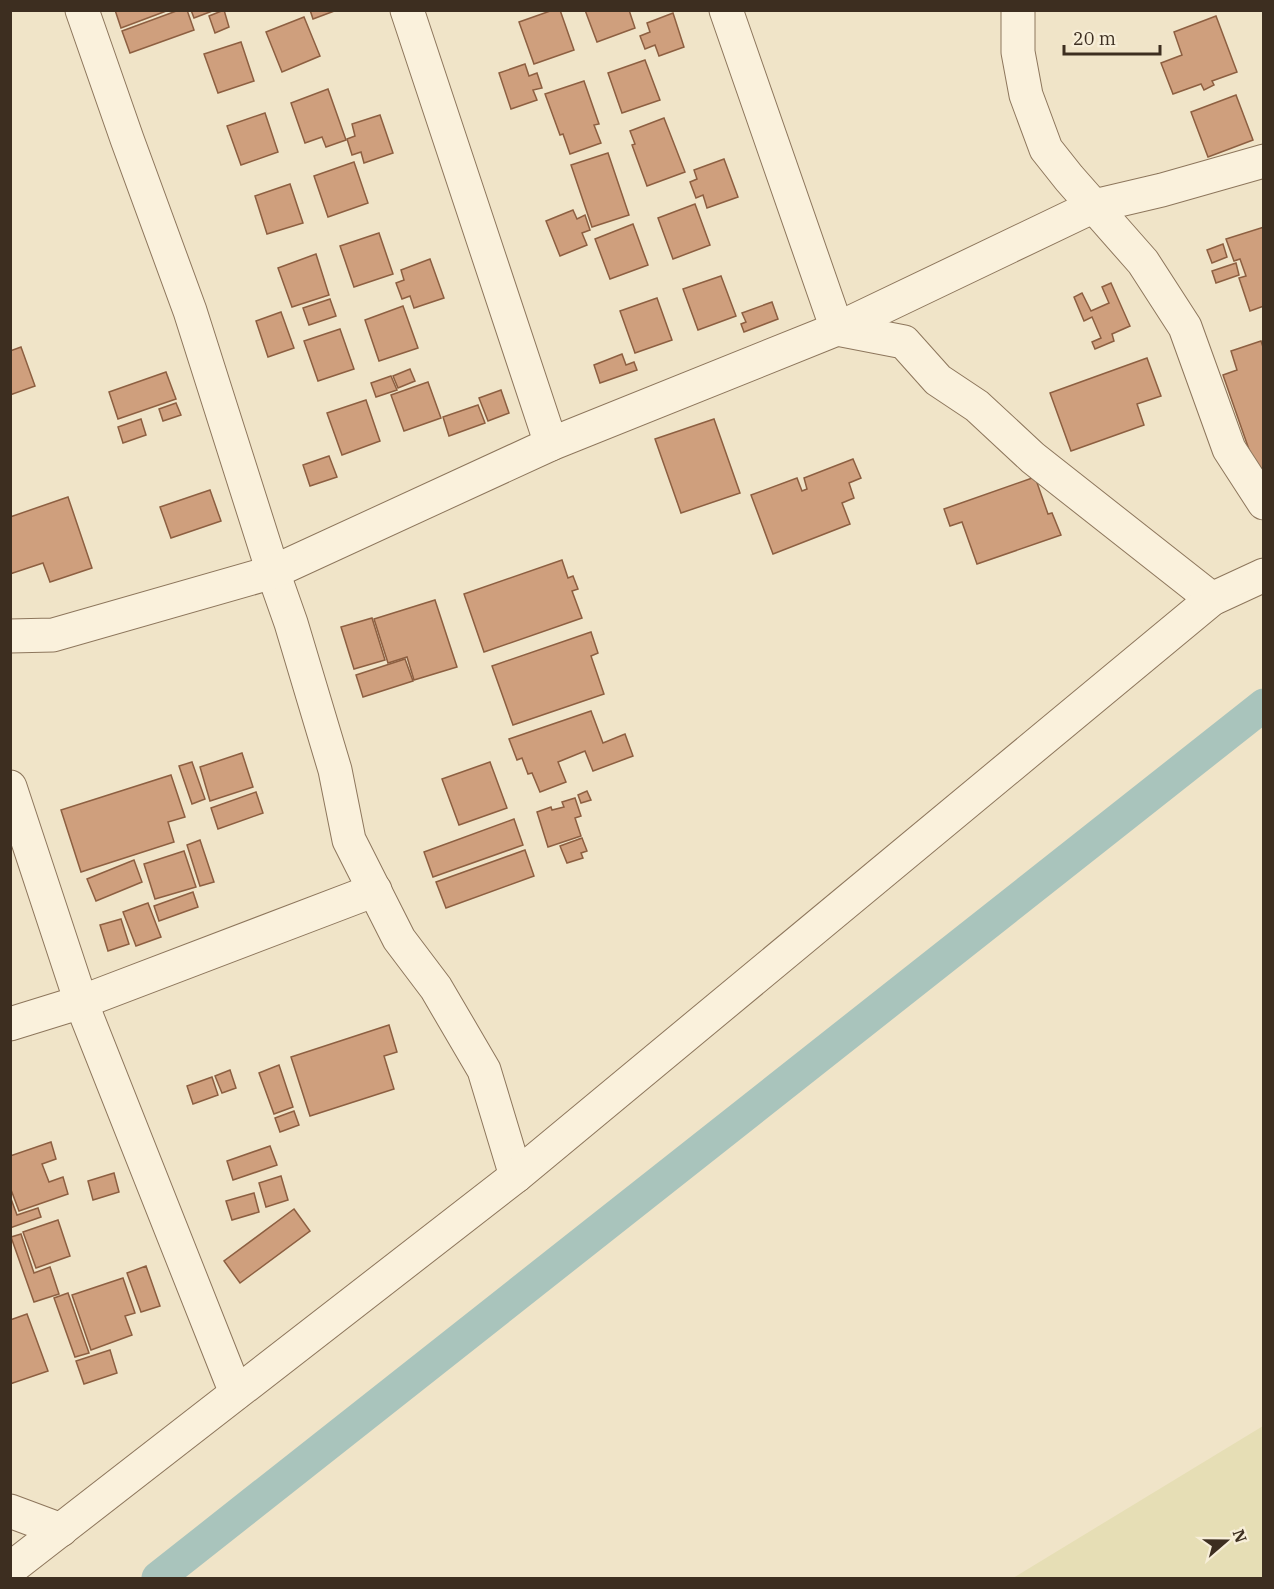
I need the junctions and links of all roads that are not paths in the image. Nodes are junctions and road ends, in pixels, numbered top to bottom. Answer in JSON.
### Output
{"nodes":[{"id":1,"x":82,"y":10,"type":"edge"},
{"id":2,"x":406,"y":10,"type":"edge"},
{"id":3,"x":726,"y":10,"type":"edge"},
{"id":4,"x":1022,"y":12,"type":"edge"},
{"id":5,"x":1263,"y":161,"type":"edge"},
{"id":6,"x":1094,"y":206,"type":"junction"},
{"id":7,"x":837,"y":329,"type":"junction"},
{"id":8,"x":551,"y":444,"type":"junction"},
{"id":9,"x":1263,"y":503,"type":"edge"},
{"id":10,"x":273,"y":572,"type":"junction"},
{"id":11,"x":1263,"y":575,"type":"edge"},
{"id":12,"x":1212,"y":599,"type":"junction"},
{"id":13,"x":10,"y":636,"type":"edge"},
{"id":14,"x":10,"y":787,"type":"edge"},
{"id":15,"x":375,"y":890,"type":"junction"},
{"id":16,"x":81,"y":1002,"type":"junction"},
{"id":17,"x":10,"y":1024,"type":"edge"},
{"id":18,"x":516,"y":1176,"type":"junction"},
{"id":19,"x":236,"y":1393,"type":"junction"},
{"id":20,"x":10,"y":1511,"type":"edge"},
{"id":21,"x":61,"y":1530,"type":"junction"},
{"id":22,"x":10,"y":1569,"type":"edge"}],
"edges":[{"from":1,"to":10,"type":"street"},
{"from":2,"to":8,"type":"street"},
{"from":3,"to":7,"type":"street"},
{"from":4,"to":6,"type":"street"},
{"from":5,"to":6,"type":"street"},
{"from":6,"to":7,"type":"street"},
{"from":6,"to":9,"type":"street"},
{"from":7,"to":8,"type":"street"},
{"from":7,"to":12,"type":"street"},
{"from":8,"to":10,"type":"street"},
{"from":10,"to":13,"type":"street"},
{"from":10,"to":15,"type":"street"},
{"from":11,"to":12,"type":"street"},
{"from":12,"to":18,"type":"street"},
{"from":14,"to":16,"type":"street"},
{"from":15,"to":16,"type":"street"},
{"from":15,"to":18,"type":"street"},
{"from":16,"to":17,"type":"street"},
{"from":16,"to":19,"type":"street"},
{"from":18,"to":19,"type":"street"},
{"from":19,"to":21,"type":"street"},
{"from":20,"to":21,"type":"street"},
{"from":21,"to":22,"type":"street"}]}
